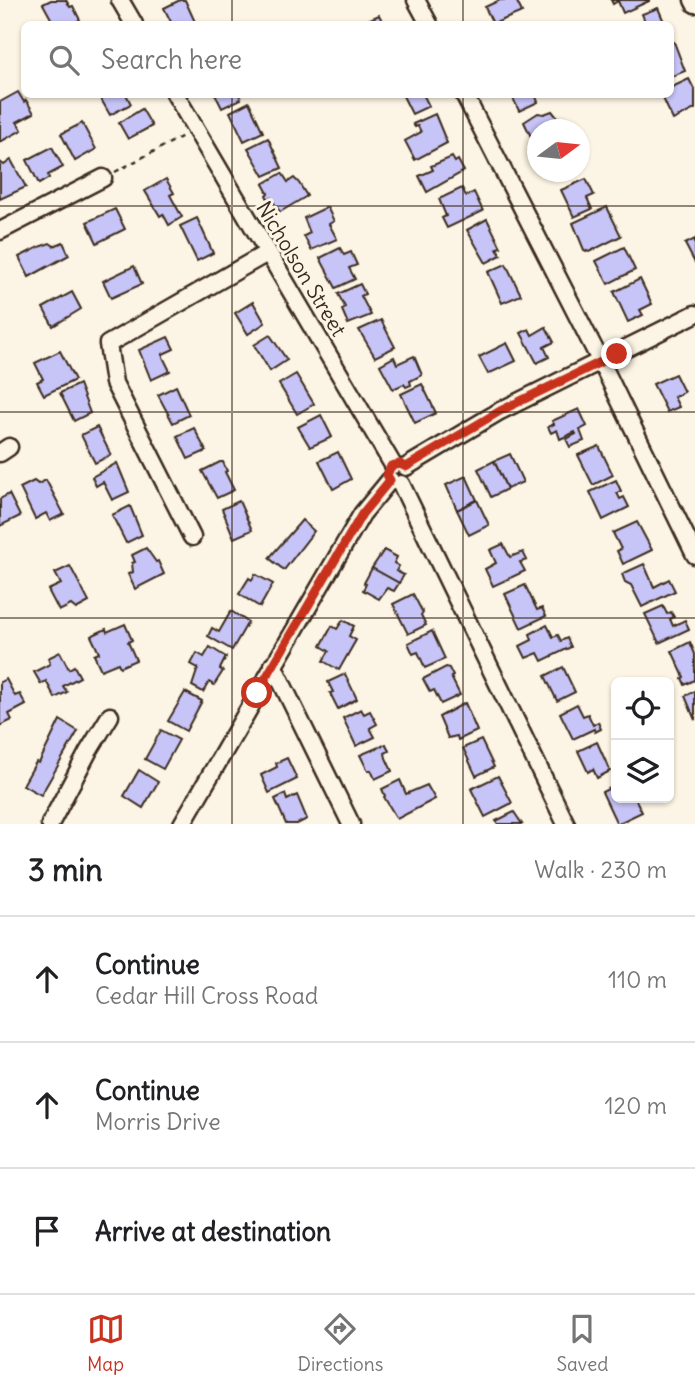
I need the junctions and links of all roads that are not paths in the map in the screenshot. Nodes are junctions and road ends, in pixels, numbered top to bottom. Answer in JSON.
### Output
{"nodes":[{"id":1,"x":120,"y":0,"type":"edge"},
{"id":2,"x":416,"y":0,"type":"edge"},
{"id":3,"x":132,"y":21,"type":"edge"},
{"id":4,"x":427,"y":21,"type":"edge"},
{"id":5,"x":177,"y":98,"type":"edge"},
{"id":6,"x":466,"y":98,"type":"edge"},
{"id":7,"x":103,"y":178,"type":"road end"},
{"id":8,"x":0,"y":231,"type":"edge"},
{"id":9,"x":267,"y":253,"type":"junction"},
{"id":10,"x":695,"y":314,"type":"edge"},
{"id":11,"x":601,"y":362,"type":"junction"},
{"id":12,"x":397,"y":474,"type":"junction"},
{"id":13,"x":192,"y":537,"type":"dead end"},
{"id":14,"x":695,"y":555,"type":"edge"},
{"id":15,"x":273,"y":665,"type":"junction"},
{"id":16,"x":110,"y":716,"type":"dead end"},
{"id":17,"x":50,"y":824,"type":"edge"},
{"id":18,"x":182,"y":824,"type":"edge"},
{"id":19,"x":351,"y":824,"type":"edge"},
{"id":20,"x":566,"y":824,"type":"edge"}],
"edges":[{"from":1,"to":3,"type":"street"},
{"from":2,"to":4,"type":"street"},
{"from":5,"to":9,"type":"street","name":"Nicholson Street"},
{"from":6,"to":11,"type":"street"},
{"from":7,"to":8,"type":"street"},
{"from":9,"to":12,"type":"street","name":"Nicholson Street"},
{"from":9,"to":13,"type":"street"},
{"from":10,"to":11,"type":"street"},
{"from":11,"to":12,"type":"street"},
{"from":11,"to":14,"type":"street"},
{"from":12,"to":15,"type":"street"},
{"from":12,"to":20,"type":"street","name":"Nicholson Street"},
{"from":15,"to":18,"type":"street"},
{"from":15,"to":19,"type":"street"},
{"from":16,"to":17,"type":"street"}]}
